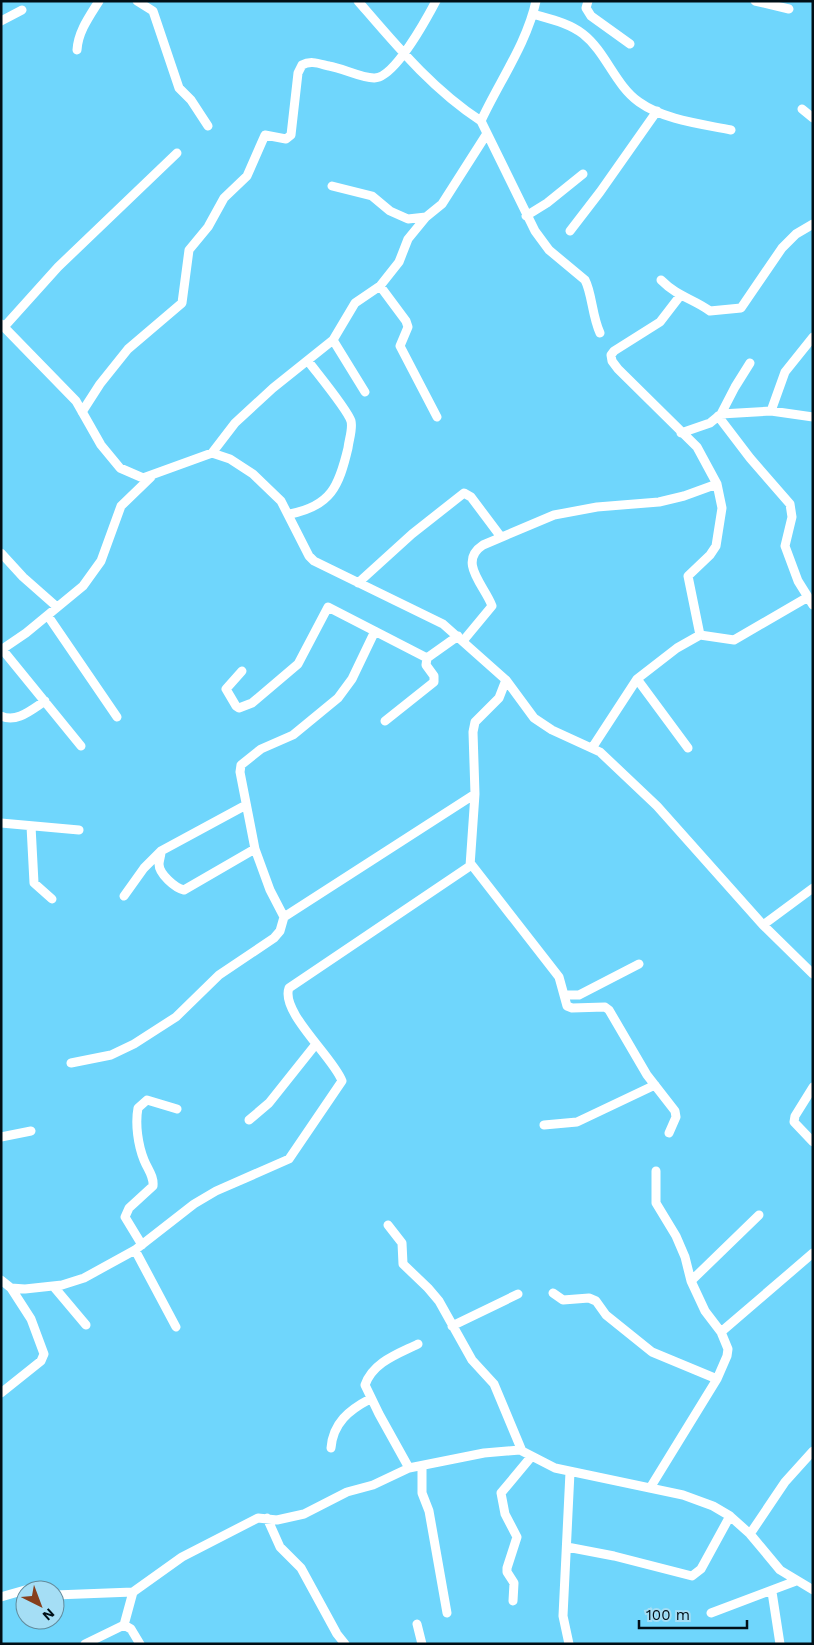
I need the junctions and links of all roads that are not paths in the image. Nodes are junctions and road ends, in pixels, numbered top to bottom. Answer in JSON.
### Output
{"nodes":[{"id":1,"x":99,"y":1,"type":"edge"},
{"id":2,"x":137,"y":1,"type":"edge"},
{"id":3,"x":358,"y":1,"type":"edge"},
{"id":4,"x":436,"y":1,"type":"edge"},
{"id":5,"x":536,"y":1,"type":"edge"},
{"id":6,"x":588,"y":1,"type":"edge"},
{"id":7,"x":755,"y":1,"type":"edge"},
{"id":8,"x":789,"y":9,"type":"dead end"},
{"id":9,"x":22,"y":10,"type":"dead end"},
{"id":10,"x":533,"y":14,"type":"junction"},
{"id":11,"x":1,"y":20,"type":"edge"},
{"id":12,"x":630,"y":44,"type":"dead end"},
{"id":13,"x":78,"y":50,"type":"dead end"},
{"id":14,"x":404,"y":53,"type":"junction"},
{"id":15,"x":802,"y":109,"type":"dead end"},
{"id":16,"x":657,"y":111,"type":"junction"},
{"id":17,"x":813,"y":118,"type":"edge"},
{"id":18,"x":481,"y":121,"type":"junction"},
{"id":19,"x":208,"y":126,"type":"dead end"},
{"id":20,"x":731,"y":130,"type":"dead end"},
{"id":21,"x":486,"y":135,"type":"junction"},
{"id":22,"x":177,"y":153,"type":"dead end"},
{"id":23,"x":583,"y":174,"type":"dead end"},
{"id":24,"x":332,"y":186,"type":"dead end"},
{"id":25,"x":526,"y":216,"type":"junction"},
{"id":26,"x":426,"y":217,"type":"junction"},
{"id":27,"x":813,"y":224,"type":"edge"},
{"id":28,"x":570,"y":231,"type":"dead end"},
{"id":29,"x":661,"y":280,"type":"dead end"},
{"id":30,"x":380,"y":286,"type":"junction"},
{"id":31,"x":680,"y":296,"type":"junction"},
{"id":32,"x":3,"y":325,"type":"edge"},
{"id":33,"x":600,"y":333,"type":"dead end"},
{"id":34,"x":813,"y":337,"type":"edge"},
{"id":35,"x":333,"y":340,"type":"junction"},
{"id":36,"x":308,"y":361,"type":"junction"},
{"id":37,"x":750,"y":363,"type":"dead end"},
{"id":38,"x":365,"y":392,"type":"dead end"},
{"id":39,"x":771,"y":411,"type":"junction"},
{"id":40,"x":82,"y":412,"type":"junction"},
{"id":41,"x":720,"y":415,"type":"junction"},
{"id":42,"x":437,"y":417,"type":"dead end"},
{"id":43,"x":813,"y":417,"type":"edge"},
{"id":44,"x":681,"y":433,"type":"junction"},
{"id":45,"x":212,"y":453,"type":"junction"},
{"id":46,"x":151,"y":477,"type":"junction"},
{"id":47,"x":717,"y":484,"type":"junction"},
{"id":48,"x":290,"y":514,"type":"junction"},
{"id":49,"x":501,"y":537,"type":"junction"},
{"id":50,"x":1,"y":553,"type":"edge"},
{"id":51,"x":358,"y":583,"type":"junction"},
{"id":52,"x":810,"y":601,"type":"edge"},
{"id":53,"x":57,"y":607,"type":"junction"},
{"id":54,"x":48,"y":616,"type":"junction"},
{"id":55,"x":375,"y":630,"type":"junction"},
{"id":56,"x":700,"y":634,"type":"junction"},
{"id":57,"x":461,"y":639,"type":"junction"},
{"id":58,"x":2,"y":649,"type":"edge"},
{"id":59,"x":427,"y":658,"type":"junction"},
{"id":60,"x":242,"y":671,"type":"dead end"},
{"id":61,"x":637,"y":679,"type":"junction"},
{"id":62,"x":506,"y":680,"type":"junction"},
{"id":63,"x":46,"y":701,"type":"junction"},
{"id":64,"x":1,"y":716,"type":"edge"},
{"id":65,"x":117,"y":717,"type":"dead end"},
{"id":66,"x":385,"y":721,"type":"dead end"},
{"id":67,"x":81,"y":746,"type":"dead end"},
{"id":68,"x":592,"y":748,"type":"junction"},
{"id":69,"x":688,"y":748,"type":"dead end"},
{"id":70,"x":474,"y":794,"type":"junction"},
{"id":71,"x":246,"y":805,"type":"junction"},
{"id":72,"x":1,"y":823,"type":"edge"},
{"id":73,"x":31,"y":826,"type":"junction"},
{"id":74,"x":79,"y":830,"type":"dead end"},
{"id":75,"x":255,"y":849,"type":"junction"},
{"id":76,"x":161,"y":851,"type":"junction"},
{"id":77,"x":471,"y":864,"type":"junction"},
{"id":78,"x":813,"y":888,"type":"edge"},
{"id":79,"x":124,"y":896,"type":"dead end"},
{"id":80,"x":52,"y":899,"type":"dead end"},
{"id":81,"x":284,"y":917,"type":"junction"},
{"id":82,"x":763,"y":925,"type":"junction"},
{"id":83,"x":639,"y":964,"type":"dead end"},
{"id":84,"x":813,"y":974,"type":"edge"},
{"id":85,"x":564,"y":995,"type":"junction"},
{"id":86,"x":316,"y":1044,"type":"junction"},
{"id":87,"x":71,"y":1063,"type":"dead end"},
{"id":88,"x":655,"y":1085,"type":"junction"},
{"id":89,"x":811,"y":1092,"type":"edge"},
{"id":90,"x":177,"y":1109,"type":"dead end"},
{"id":91,"x":249,"y":1120,"type":"dead end"},
{"id":92,"x":544,"y":1125,"type":"dead end"},
{"id":93,"x":31,"y":1131,"type":"dead end"},
{"id":94,"x":669,"y":1133,"type":"dead end"},
{"id":95,"x":1,"y":1137,"type":"edge"},
{"id":96,"x":813,"y":1142,"type":"edge"},
{"id":97,"x":656,"y":1171,"type":"dead end"},
{"id":98,"x":758,"y":1215,"type":"dead end"},
{"id":99,"x":388,"y":1225,"type":"dead end"},
{"id":100,"x":138,"y":1248,"type":"junction"},
{"id":101,"x":813,"y":1253,"type":"edge"},
{"id":102,"x":1,"y":1280,"type":"edge"},
{"id":103,"x":691,"y":1281,"type":"junction"},
{"id":104,"x":54,"y":1287,"type":"junction"},
{"id":105,"x":11,"y":1288,"type":"junction"},
{"id":106,"x":553,"y":1293,"type":"dead end"},
{"id":107,"x":518,"y":1294,"type":"dead end"},
{"id":108,"x":86,"y":1326,"type":"dead end"},
{"id":109,"x":452,"y":1326,"type":"junction"},
{"id":110,"x":176,"y":1328,"type":"dead end"},
{"id":111,"x":721,"y":1332,"type":"junction"},
{"id":112,"x":418,"y":1344,"type":"dead end"},
{"id":113,"x":717,"y":1379,"type":"junction"},
{"id":114,"x":1,"y":1392,"type":"edge"},
{"id":115,"x":370,"y":1399,"type":"junction"},
{"id":116,"x":331,"y":1448,"type":"dead end"},
{"id":117,"x":520,"y":1450,"type":"junction"},
{"id":118,"x":813,"y":1451,"type":"edge"},
{"id":119,"x":531,"y":1457,"type":"junction"},
{"id":120,"x":422,"y":1466,"type":"junction"},
{"id":121,"x":409,"y":1468,"type":"junction"},
{"id":122,"x":570,"y":1472,"type":"junction"},
{"id":123,"x":650,"y":1488,"type":"junction"},
{"id":124,"x":730,"y":1516,"type":"junction"},
{"id":125,"x":267,"y":1518,"type":"junction"},
{"id":126,"x":750,"y":1534,"type":"junction"},
{"id":127,"x":567,"y":1547,"type":"junction"},
{"id":128,"x":796,"y":1581,"type":"junction"},
{"id":129,"x":813,"y":1590,"type":"edge"},
{"id":130,"x":133,"y":1592,"type":"junction"},
{"id":131,"x":772,"y":1592,"type":"junction"},
{"id":132,"x":15,"y":1593,"type":"edge"},
{"id":133,"x":65,"y":1595,"type":"edge"},
{"id":134,"x":1,"y":1597,"type":"edge"},
{"id":135,"x":513,"y":1601,"type":"dead end"},
{"id":136,"x":447,"y":1613,"type":"dead end"},
{"id":137,"x":711,"y":1614,"type":"dead end"},
{"id":138,"x":417,"y":1624,"type":"dead end"},
{"id":139,"x":124,"y":1625,"type":"junction"},
{"id":140,"x":85,"y":1644,"type":"edge"},
{"id":141,"x":140,"y":1644,"type":"edge"},
{"id":142,"x":345,"y":1644,"type":"edge"},
{"id":143,"x":422,"y":1644,"type":"edge"},
{"id":144,"x":569,"y":1644,"type":"edge"},
{"id":145,"x":780,"y":1644,"type":"edge"}],
"edges":[{"from":1,"to":13,"type":"street"},
{"from":2,"to":19,"type":"street"},
{"from":3,"to":14,"type":"street"},
{"from":4,"to":14,"type":"street"},
{"from":5,"to":10,"type":"street"},
{"from":6,"to":12,"type":"street"},
{"from":7,"to":8,"type":"street"},
{"from":9,"to":11,"type":"street"},
{"from":10,"to":16,"type":"street"},
{"from":10,"to":18,"type":"street"},
{"from":14,"to":18,"type":"street"},
{"from":14,"to":40,"type":"street"},
{"from":15,"to":17,"type":"street"},
{"from":16,"to":20,"type":"street"},
{"from":16,"to":28,"type":"street"},
{"from":18,"to":21,"type":"street"},
{"from":21,"to":25,"type":"street"},
{"from":21,"to":26,"type":"street"},
{"from":22,"to":32,"type":"street"},
{"from":23,"to":25,"type":"street"},
{"from":24,"to":26,"type":"street"},
{"from":25,"to":33,"type":"street"},
{"from":26,"to":30,"type":"street"},
{"from":27,"to":31,"type":"street"},
{"from":29,"to":31,"type":"street"},
{"from":30,"to":35,"type":"street"},
{"from":30,"to":42,"type":"street"},
{"from":31,"to":44,"type":"street"},
{"from":32,"to":40,"type":"street"},
{"from":34,"to":39,"type":"street"},
{"from":35,"to":36,"type":"street"},
{"from":35,"to":38,"type":"street"},
{"from":36,"to":45,"type":"street"},
{"from":36,"to":48,"type":"street"},
{"from":37,"to":41,"type":"street"},
{"from":39,"to":41,"type":"street"},
{"from":39,"to":43,"type":"street"},
{"from":40,"to":46,"type":"street"},
{"from":41,"to":44,"type":"street"},
{"from":41,"to":52,"type":"street"},
{"from":44,"to":47,"type":"street"},
{"from":45,"to":46,"type":"street"},
{"from":45,"to":48,"type":"street"},
{"from":46,"to":53,"type":"street"},
{"from":47,"to":49,"type":"street"},
{"from":47,"to":56,"type":"street"},
{"from":48,"to":51,"type":"street"},
{"from":49,"to":51,"type":"street"},
{"from":49,"to":57,"type":"street"},
{"from":50,"to":53,"type":"street"},
{"from":51,"to":57,"type":"street"},
{"from":52,"to":56,"type":"street"},
{"from":53,"to":54,"type":"street"},
{"from":54,"to":58,"type":"street"},
{"from":54,"to":65,"type":"street"},
{"from":55,"to":59,"type":"street"},
{"from":55,"to":60,"type":"street"},
{"from":55,"to":71,"type":"street"},
{"from":56,"to":61,"type":"street"},
{"from":57,"to":59,"type":"street"},
{"from":57,"to":62,"type":"street"},
{"from":58,"to":63,"type":"street"},
{"from":59,"to":66,"type":"street"},
{"from":61,"to":68,"type":"street"},
{"from":61,"to":69,"type":"street"},
{"from":62,"to":68,"type":"street"},
{"from":62,"to":70,"type":"street"},
{"from":63,"to":64,"type":"street"},
{"from":63,"to":67,"type":"street"},
{"from":68,"to":82,"type":"street"},
{"from":70,"to":77,"type":"street"},
{"from":70,"to":81,"type":"street"},
{"from":71,"to":75,"type":"street"},
{"from":71,"to":76,"type":"street"},
{"from":72,"to":73,"type":"street"},
{"from":73,"to":74,"type":"street"},
{"from":73,"to":80,"type":"street"},
{"from":75,"to":76,"type":"street"},
{"from":75,"to":81,"type":"street"},
{"from":76,"to":79,"type":"street"},
{"from":77,"to":85,"type":"street"},
{"from":77,"to":86,"type":"street"},
{"from":78,"to":82,"type":"street"},
{"from":81,"to":87,"type":"street"},
{"from":82,"to":84,"type":"street"},
{"from":83,"to":85,"type":"street"},
{"from":85,"to":88,"type":"street"},
{"from":86,"to":91,"type":"street"},
{"from":86,"to":100,"type":"street"},
{"from":88,"to":92,"type":"street"},
{"from":88,"to":94,"type":"street"},
{"from":89,"to":96,"type":"street"},
{"from":90,"to":100,"type":"street"},
{"from":93,"to":95,"type":"street"},
{"from":97,"to":103,"type":"street"},
{"from":98,"to":103,"type":"street"},
{"from":99,"to":109,"type":"street"},
{"from":100,"to":104,"type":"street"},
{"from":100,"to":110,"type":"street"},
{"from":101,"to":111,"type":"street"},
{"from":102,"to":105,"type":"street"},
{"from":103,"to":111,"type":"street"},
{"from":104,"to":105,"type":"street"},
{"from":104,"to":108,"type":"street"},
{"from":105,"to":114,"type":"street"},
{"from":106,"to":113,"type":"street"},
{"from":107,"to":109,"type":"street"},
{"from":109,"to":117,"type":"street"},
{"from":111,"to":113,"type":"street"},
{"from":112,"to":115,"type":"street"},
{"from":113,"to":123,"type":"street"},
{"from":115,"to":116,"type":"street"},
{"from":115,"to":121,"type":"street"},
{"from":117,"to":119,"type":"street"},
{"from":117,"to":120,"type":"street"},
{"from":118,"to":126,"type":"street"},
{"from":119,"to":122,"type":"street"},
{"from":119,"to":135,"type":"street"},
{"from":120,"to":121,"type":"street"},
{"from":120,"to":136,"type":"street"},
{"from":121,"to":125,"type":"street"},
{"from":122,"to":123,"type":"street"},
{"from":122,"to":127,"type":"street"},
{"from":123,"to":124,"type":"street"},
{"from":124,"to":126,"type":"street"},
{"from":124,"to":127,"type":"street"},
{"from":125,"to":130,"type":"street"},
{"from":125,"to":142,"type":"street"},
{"from":126,"to":128,"type":"street"},
{"from":127,"to":144,"type":"street"},
{"from":128,"to":129,"type":"street"},
{"from":128,"to":131,"type":"street"},
{"from":130,"to":133,"type":"street"},
{"from":130,"to":139,"type":"street"},
{"from":131,"to":137,"type":"street"},
{"from":131,"to":145,"type":"street"},
{"from":132,"to":134,"type":"street"},
{"from":138,"to":143,"type":"street"},
{"from":139,"to":140,"type":"street"},
{"from":139,"to":141,"type":"street"}]}
